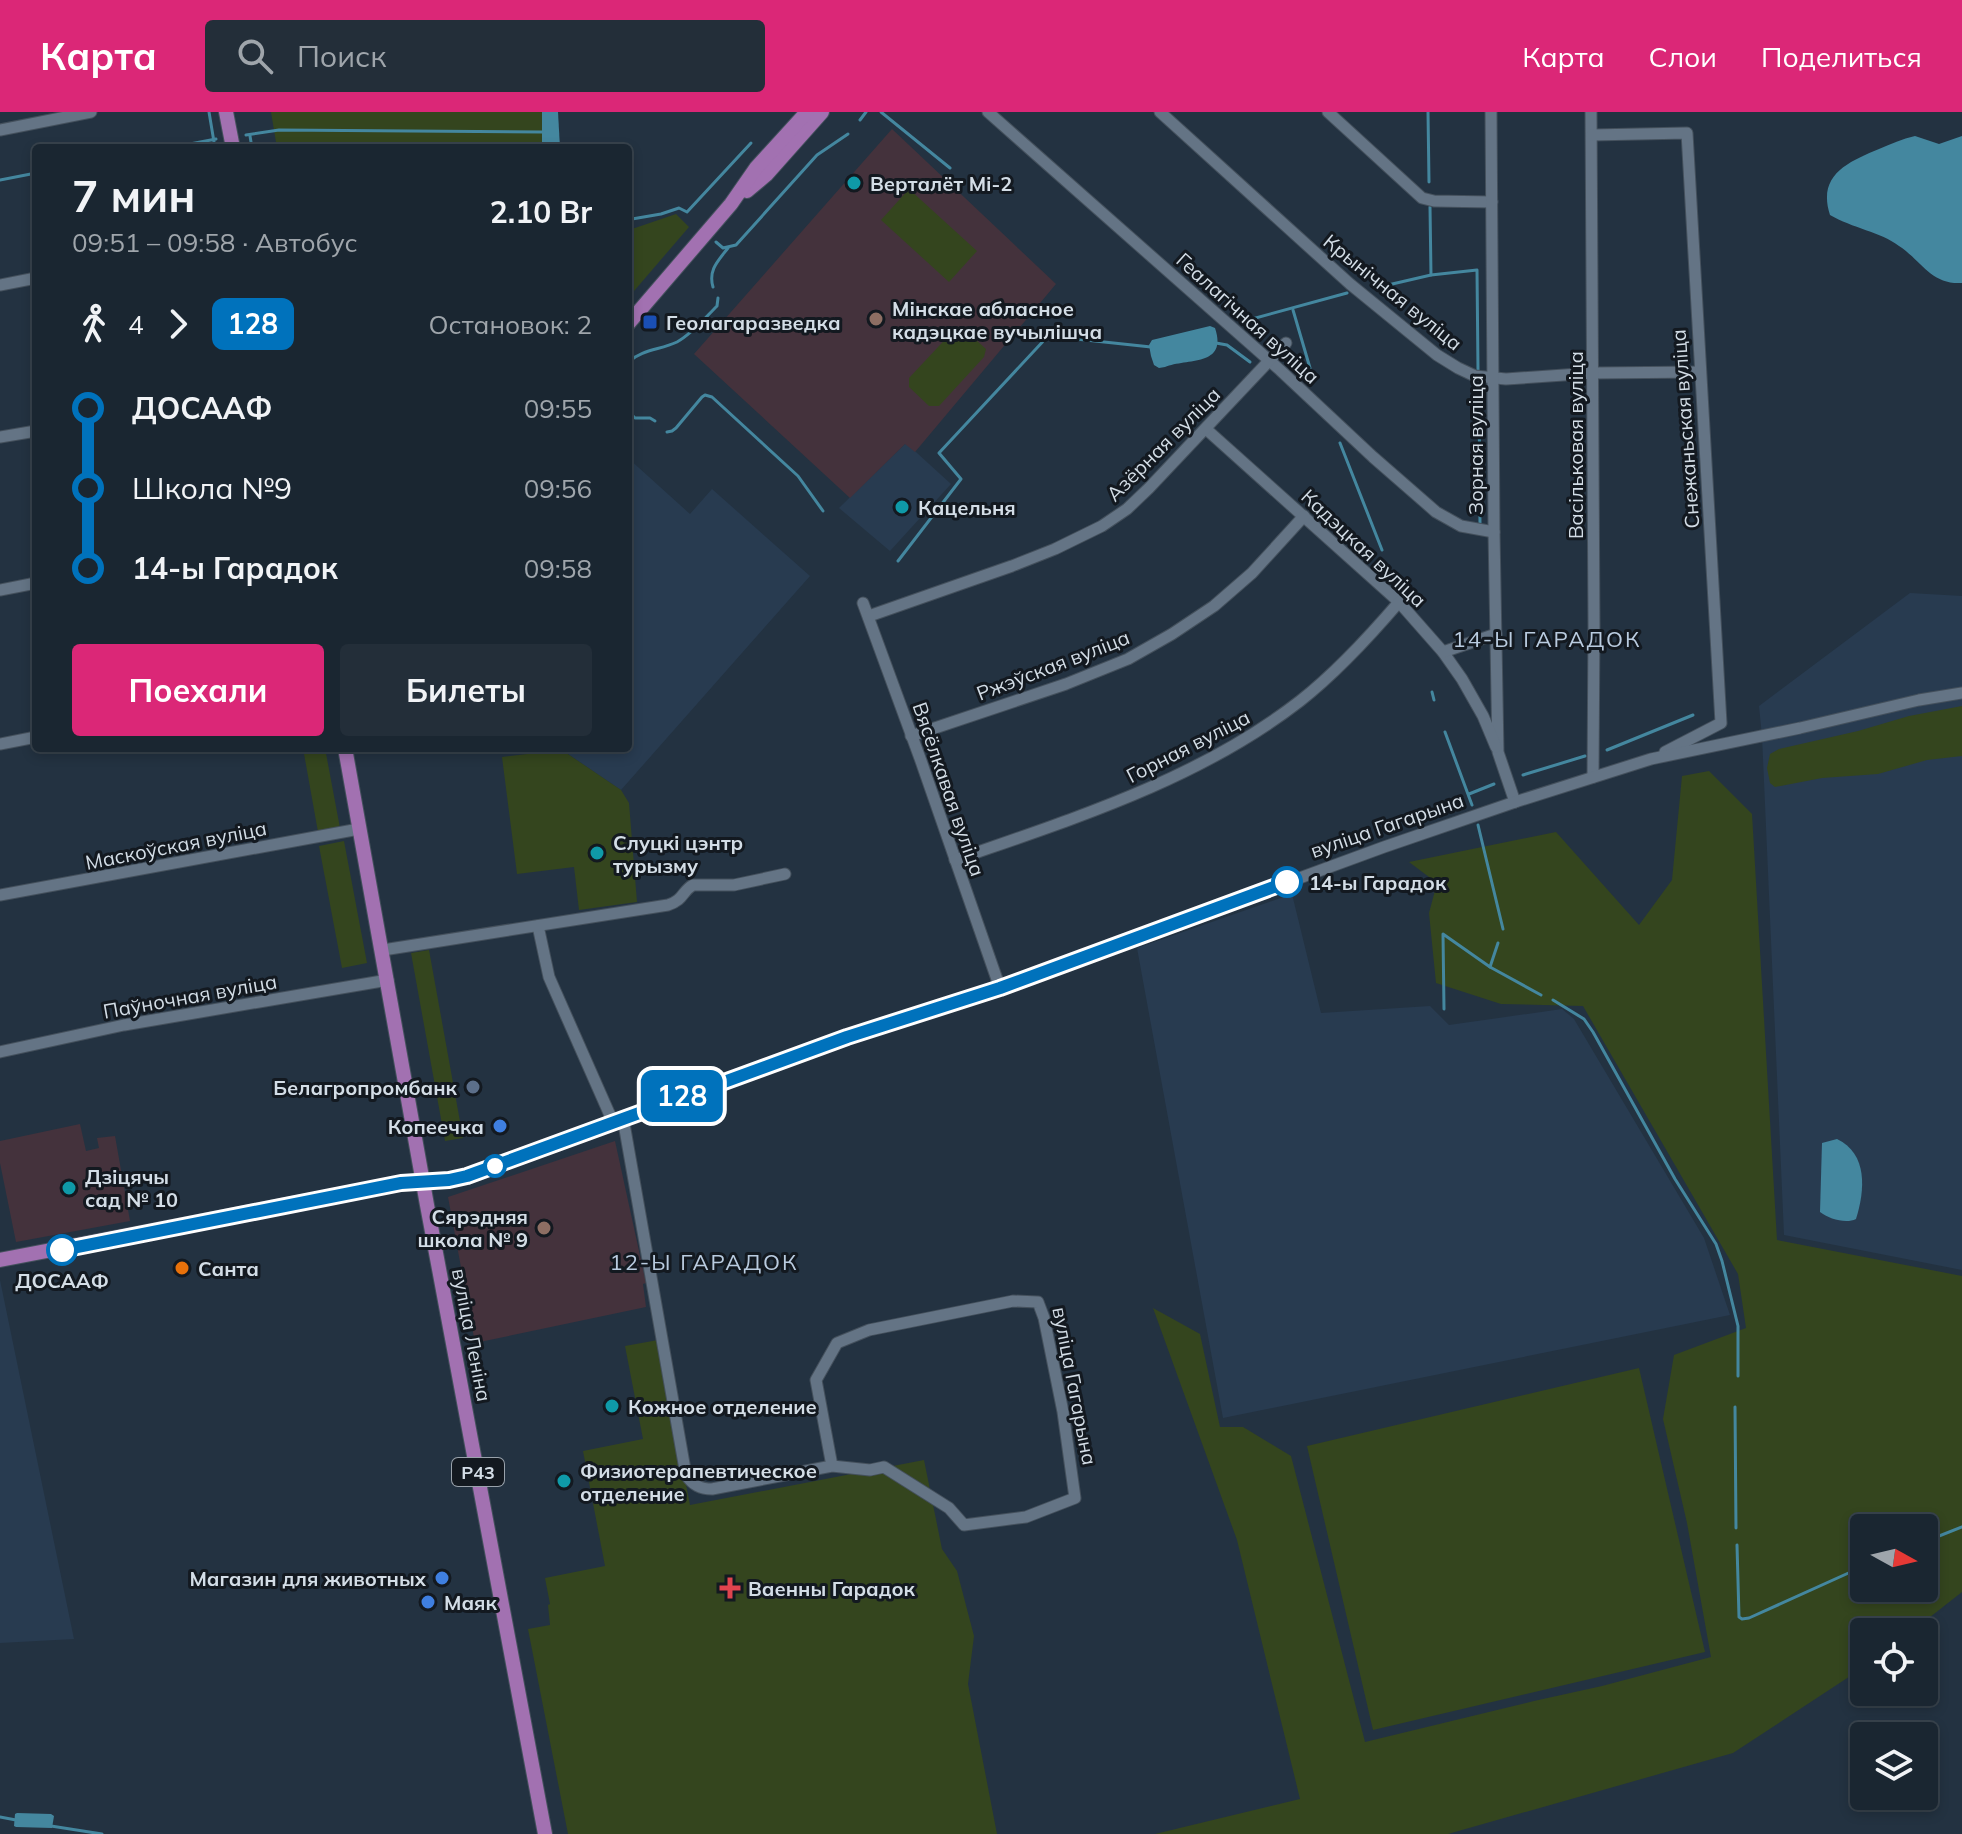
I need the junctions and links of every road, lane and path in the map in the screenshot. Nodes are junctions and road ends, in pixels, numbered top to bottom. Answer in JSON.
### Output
{"nodes":[{"id":1,"x":91,"y":112,"type":"edge"},
{"id":2,"x":226,"y":112,"type":"edge"},
{"id":3,"x":807,"y":112,"type":"edge"},
{"id":4,"x":822,"y":112,"type":"edge"},
{"id":5,"x":988,"y":112,"type":"edge"},
{"id":6,"x":1160,"y":112,"type":"edge"},
{"id":7,"x":1328,"y":112,"type":"edge"},
{"id":8,"x":1491,"y":112,"type":"edge"},
{"id":9,"x":1591,"y":112,"type":"edge"},
{"id":10,"x":0,"y":130,"type":"edge"},
{"id":11,"x":1592,"y":135,"type":"junction"},
{"id":12,"x":232,"y":144,"type":"edge"},
{"id":13,"x":1492,"y":202,"type":"junction"},
{"id":14,"x":731,"y":204,"type":"junction"},
{"id":15,"x":32,"y":279,"type":"edge"},
{"id":16,"x":0,"y":285,"type":"edge"},
{"id":17,"x":632,"y":319,"type":"edge"},
{"id":18,"x":1286,"y":343,"type":"dead end"},
{"id":19,"x":1269,"y":361,"type":"junction"},
{"id":20,"x":1700,"y":372,"type":"junction"},
{"id":21,"x":1593,"y":373,"type":"junction"},
{"id":22,"x":1493,"y":377,"type":"junction"},
{"id":23,"x":1206,"y":429,"type":"junction"},
{"id":24,"x":32,"y":432,"type":"edge"},
{"id":25,"x":0,"y":437,"type":"edge"},
{"id":26,"x":1304,"y":516,"type":"junction"},
{"id":27,"x":1494,"y":532,"type":"junction"},
{"id":28,"x":32,"y":584,"type":"edge"},
{"id":29,"x":0,"y":590,"type":"edge"},
{"id":30,"x":1399,"y":602,"type":"junction"},
{"id":31,"x":863,"y":603,"type":"dead end"},
{"id":32,"x":869,"y":616,"type":"junction"},
{"id":33,"x":1496,"y":634,"type":"junction"},
{"id":34,"x":1443,"y":652,"type":"junction"},
{"id":35,"x":1962,"y":693,"type":"edge"},
{"id":36,"x":911,"y":736,"type":"junction"},
{"id":37,"x":32,"y":738,"type":"edge"},
{"id":38,"x":0,"y":744,"type":"edge"},
{"id":39,"x":346,"y":752,"type":"edge"},
{"id":40,"x":1498,"y":752,"type":"junction"},
{"id":41,"x":1651,"y":759,"type":"junction"},
{"id":42,"x":1593,"y":777,"type":"junction"},
{"id":43,"x":1515,"y":802,"type":"junction"},
{"id":44,"x":359,"y":829,"type":"junction"},
{"id":45,"x":955,"y":860,"type":"junction"},
{"id":46,"x":785,"y":874,"type":"dead end"},
{"id":47,"x":0,"y":895,"type":"edge"},
{"id":48,"x":538,"y":926,"type":"junction"},
{"id":49,"x":383,"y":950,"type":"junction"},
{"id":50,"x":388,"y":980,"type":"junction"},
{"id":51,"x":1000,"y":988,"type":"junction"},
{"id":52,"x":0,"y":1052,"type":"edge"},
{"id":53,"x":618,"y":1120,"type":"junction"},
{"id":54,"x":423,"y":1181,"type":"junction"},
{"id":55,"x":0,"y":1258,"type":"edge"},
{"id":56,"x":832,"y":1466,"type":"junction"},
{"id":57,"x":545,"y":1834,"type":"edge"}],
"edges":[{"from":1,"to":10,"type":"street"},
{"from":2,"to":12,"type":"main road"},
{"from":3,"to":14,"type":"main road"},
{"from":4,"to":14,"type":"main road"},
{"from":5,"to":19,"type":"street","name":"Геалагічная вуліца"},
{"from":6,"to":22,"type":"street","name":"Крынічная вуліца"},
{"from":7,"to":13,"type":"street"},
{"from":8,"to":13,"type":"street","name":"Зорная вуліца"},
{"from":9,"to":11,"type":"street","name":"Васільковая вуліца"},
{"from":11,"to":20,"type":"street","name":"Снежаньская вуліца"},
{"from":11,"to":21,"type":"street","name":"Васільковая вуліца"},
{"from":13,"to":22,"type":"street","name":"Зорная вуліца"},
{"from":14,"to":17,"type":"main road"},
{"from":15,"to":16,"type":"street"},
{"from":18,"to":19,"type":"street","name":"Азёрная вуліца"},
{"from":19,"to":23,"type":"street","name":"Азёрная вуліца"},
{"from":19,"to":27,"type":"street","name":"Геалагічная вуліца"},
{"from":20,"to":21,"type":"street","name":"Крынічная вуліца"},
{"from":20,"to":41,"type":"street","name":"Снежаньская вуліца"},
{"from":21,"to":22,"type":"street","name":"Крынічная вуліца"},
{"from":21,"to":42,"type":"street","name":"Васільковая вуліца"},
{"from":22,"to":27,"type":"street","name":"Зорная вуліца"},
{"from":23,"to":26,"type":"street","name":"Кадэцкая вуліца"},
{"from":23,"to":32,"type":"street","name":"Азёрная вуліца"},
{"from":24,"to":25,"type":"street"},
{"from":26,"to":30,"type":"street","name":"Кадэцкая вуліца"},
{"from":26,"to":36,"type":"street","name":"Ржэўская вуліца"},
{"from":27,"to":33,"type":"street","name":"Зорная вуліца"},
{"from":28,"to":29,"type":"street"},
{"from":30,"to":34,"type":"street","name":"Кадэцкая вуліца"},
{"from":30,"to":45,"type":"street","name":"Горная вуліца"},
{"from":31,"to":32,"type":"street","name":"Вясёлкавая вуліца"},
{"from":32,"to":36,"type":"street","name":"Вясёлкавая вуліца"},
{"from":33,"to":34,"type":"street"},
{"from":33,"to":40,"type":"street","name":"Зорная вуліца"},
{"from":34,"to":40,"type":"street","name":"Кадэцкая вуліца"},
{"from":35,"to":41,"type":"street","name":"вуліца Гагарына"},
{"from":36,"to":45,"type":"street","name":"Вясёлкавая вуліца"},
{"from":37,"to":38,"type":"street"},
{"from":39,"to":44,"type":"main road","name":"вуліца Леніна","number":"Р43"},
{"from":40,"to":43,"type":"street","name":"Зорная вуліца"},
{"from":41,"to":42,"type":"street","name":"вуліца Гагарына"},
{"from":42,"to":43,"type":"street","name":"вуліца Гагарына"},
{"from":43,"to":51,"type":"street","name":"вуліца Гагарына"},
{"from":44,"to":47,"type":"street","name":"Маскоўская вуліца"},
{"from":44,"to":49,"type":"main road","name":"вуліца Леніна","number":"Р43"},
{"from":45,"to":51,"type":"street","name":"Вясёлкавая вуліца"},
{"from":46,"to":48,"type":"street"},
{"from":48,"to":49,"type":"street"},
{"from":48,"to":53,"type":"street"},
{"from":49,"to":50,"type":"main road","name":"вуліца Леніна","number":"Р43"},
{"from":50,"to":52,"type":"street","name":"Паўночная вуліца"},
{"from":50,"to":54,"type":"main road","name":"вуліца Леніна","number":"Р43"},
{"from":51,"to":53,"type":"street","name":"вуліца Гагарына"},
{"from":53,"to":54,"type":"street","name":"вуліца Гагарына"},
{"from":53,"to":56,"type":"street"},
{"from":54,"to":55,"type":"main road","name":"вуліца Гагарына"},
{"from":54,"to":57,"type":"main road","name":"вуліца Леніна","number":"Р43"},
{"from":56,"to":56,"type":"street","name":"вуліца Гагарына"}]}
